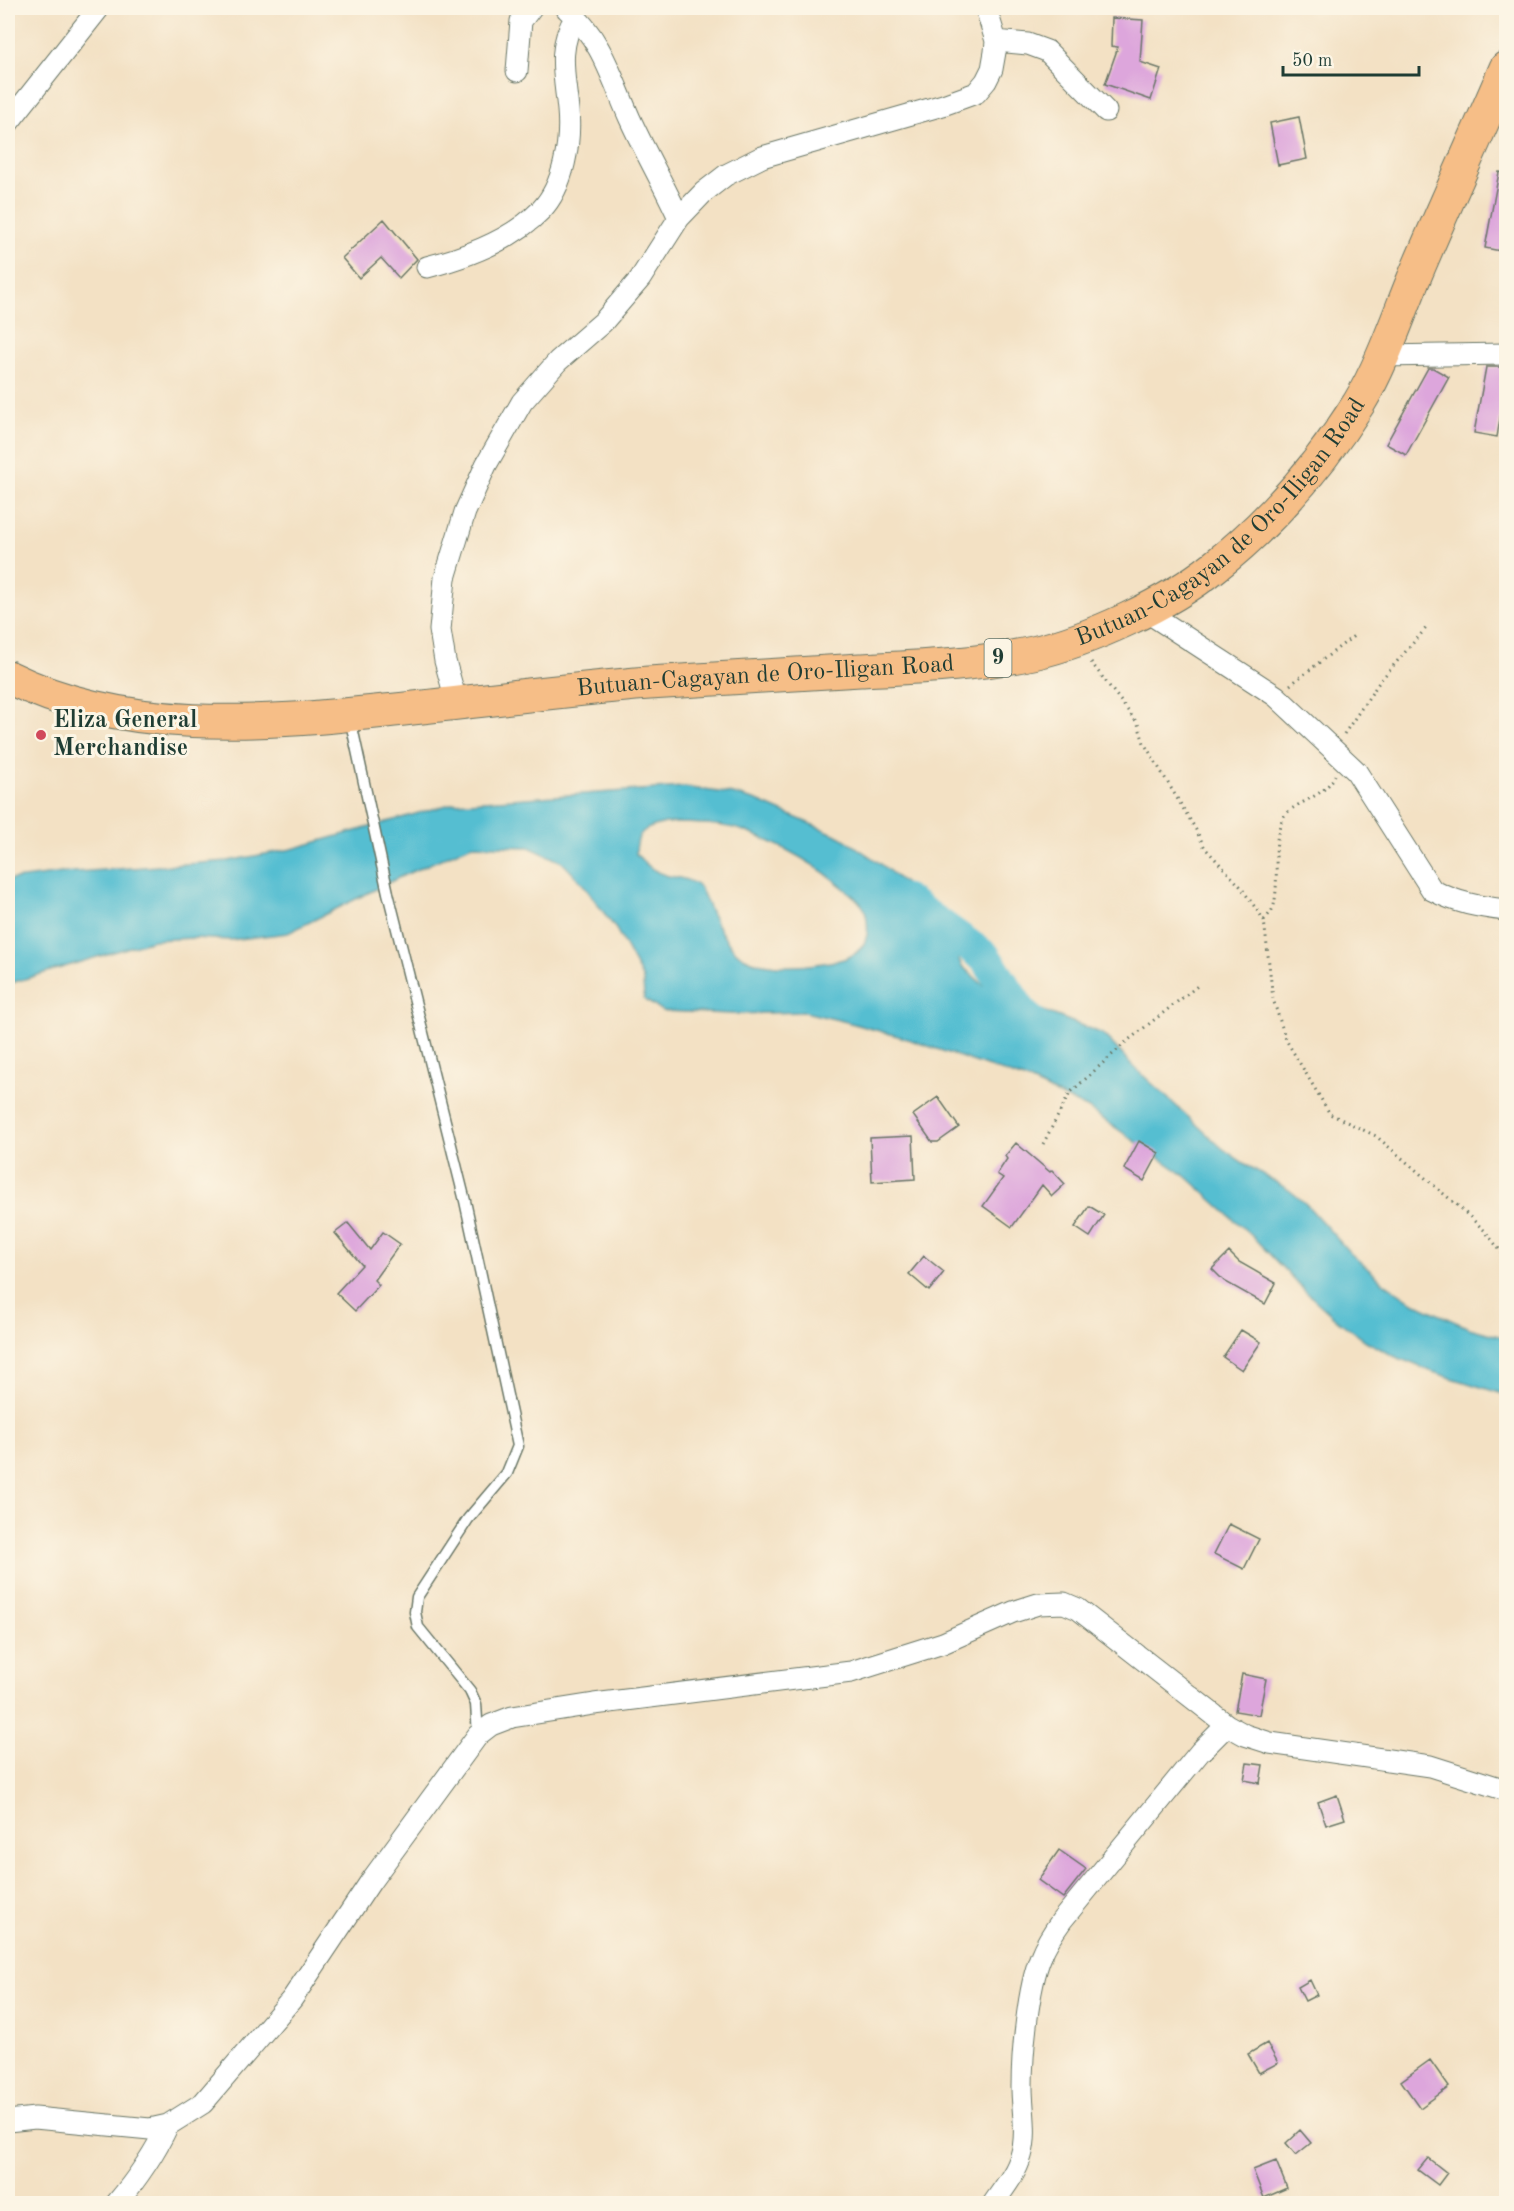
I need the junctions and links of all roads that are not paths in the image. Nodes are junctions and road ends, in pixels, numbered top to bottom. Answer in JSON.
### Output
{"nodes":[{"id":1,"x":99,"y":8,"type":"edge"},
{"id":2,"x":531,"y":8,"type":"edge"},
{"id":3,"x":986,"y":8,"type":"edge"},
{"id":4,"x":571,"y":12,"type":"edge"},
{"id":5,"x":996,"y":41,"type":"junction"},
{"id":6,"x":1506,"y":68,"type":"edge"},
{"id":7,"x":517,"y":71,"type":"dead end"},
{"id":8,"x":1106,"y":111,"type":"dead end"},
{"id":9,"x":8,"y":123,"type":"edge"},
{"id":10,"x":679,"y":218,"type":"junction"},
{"id":11,"x":426,"y":267,"type":"dead end"},
{"id":12,"x":1506,"y":354,"type":"edge"},
{"id":13,"x":1381,"y":356,"type":"junction"},
{"id":14,"x":1144,"y":610,"type":"junction"},
{"id":15,"x":8,"y":676,"type":"edge"},
{"id":16,"x":457,"y":704,"type":"junction"},
{"id":17,"x":350,"y":715,"type":"junction"},
{"id":18,"x":1506,"y":910,"type":"edge"},
{"id":19,"x":1227,"y":1725,"type":"junction"},
{"id":20,"x":478,"y":1735,"type":"junction"},
{"id":21,"x":1506,"y":1790,"type":"edge"},
{"id":22,"x":8,"y":2121,"type":"edge"},
{"id":23,"x":168,"y":2125,"type":"junction"},
{"id":24,"x":116,"y":2204,"type":"edge"},
{"id":25,"x":993,"y":2204,"type":"edge"}],
"edges":[{"from":1,"to":9,"type":"street"},
{"from":2,"to":7,"type":"street"},
{"from":3,"to":5,"type":"street"},
{"from":4,"to":10,"type":"street"},
{"from":4,"to":11,"type":"street"},
{"from":5,"to":8,"type":"street"},
{"from":5,"to":10,"type":"street"},
{"from":6,"to":13,"type":"highway","name":"Butuan-Cagayan de Oro-Iligan Road","number":"9"},
{"from":10,"to":16,"type":"street"},
{"from":12,"to":13,"type":"street"},
{"from":13,"to":14,"type":"highway","name":"Butuan-Cagayan de Oro-Iligan Road","number":"9"},
{"from":14,"to":16,"type":"highway","name":"Butuan-Cagayan de Oro-Iligan Road","number":"9"},
{"from":14,"to":18,"type":"street"},
{"from":15,"to":17,"type":"highway","name":"Butuan-Cagayan de Oro-Iligan Road","number":"9"},
{"from":16,"to":17,"type":"highway","name":"Butuan-Cagayan de Oro-Iligan Road","number":"9"},
{"from":17,"to":20,"type":"lane"},
{"from":19,"to":20,"type":"street"},
{"from":19,"to":21,"type":"street"},
{"from":19,"to":25,"type":"street"},
{"from":20,"to":23,"type":"street"},
{"from":22,"to":23,"type":"street"},
{"from":23,"to":24,"type":"street"}]}
